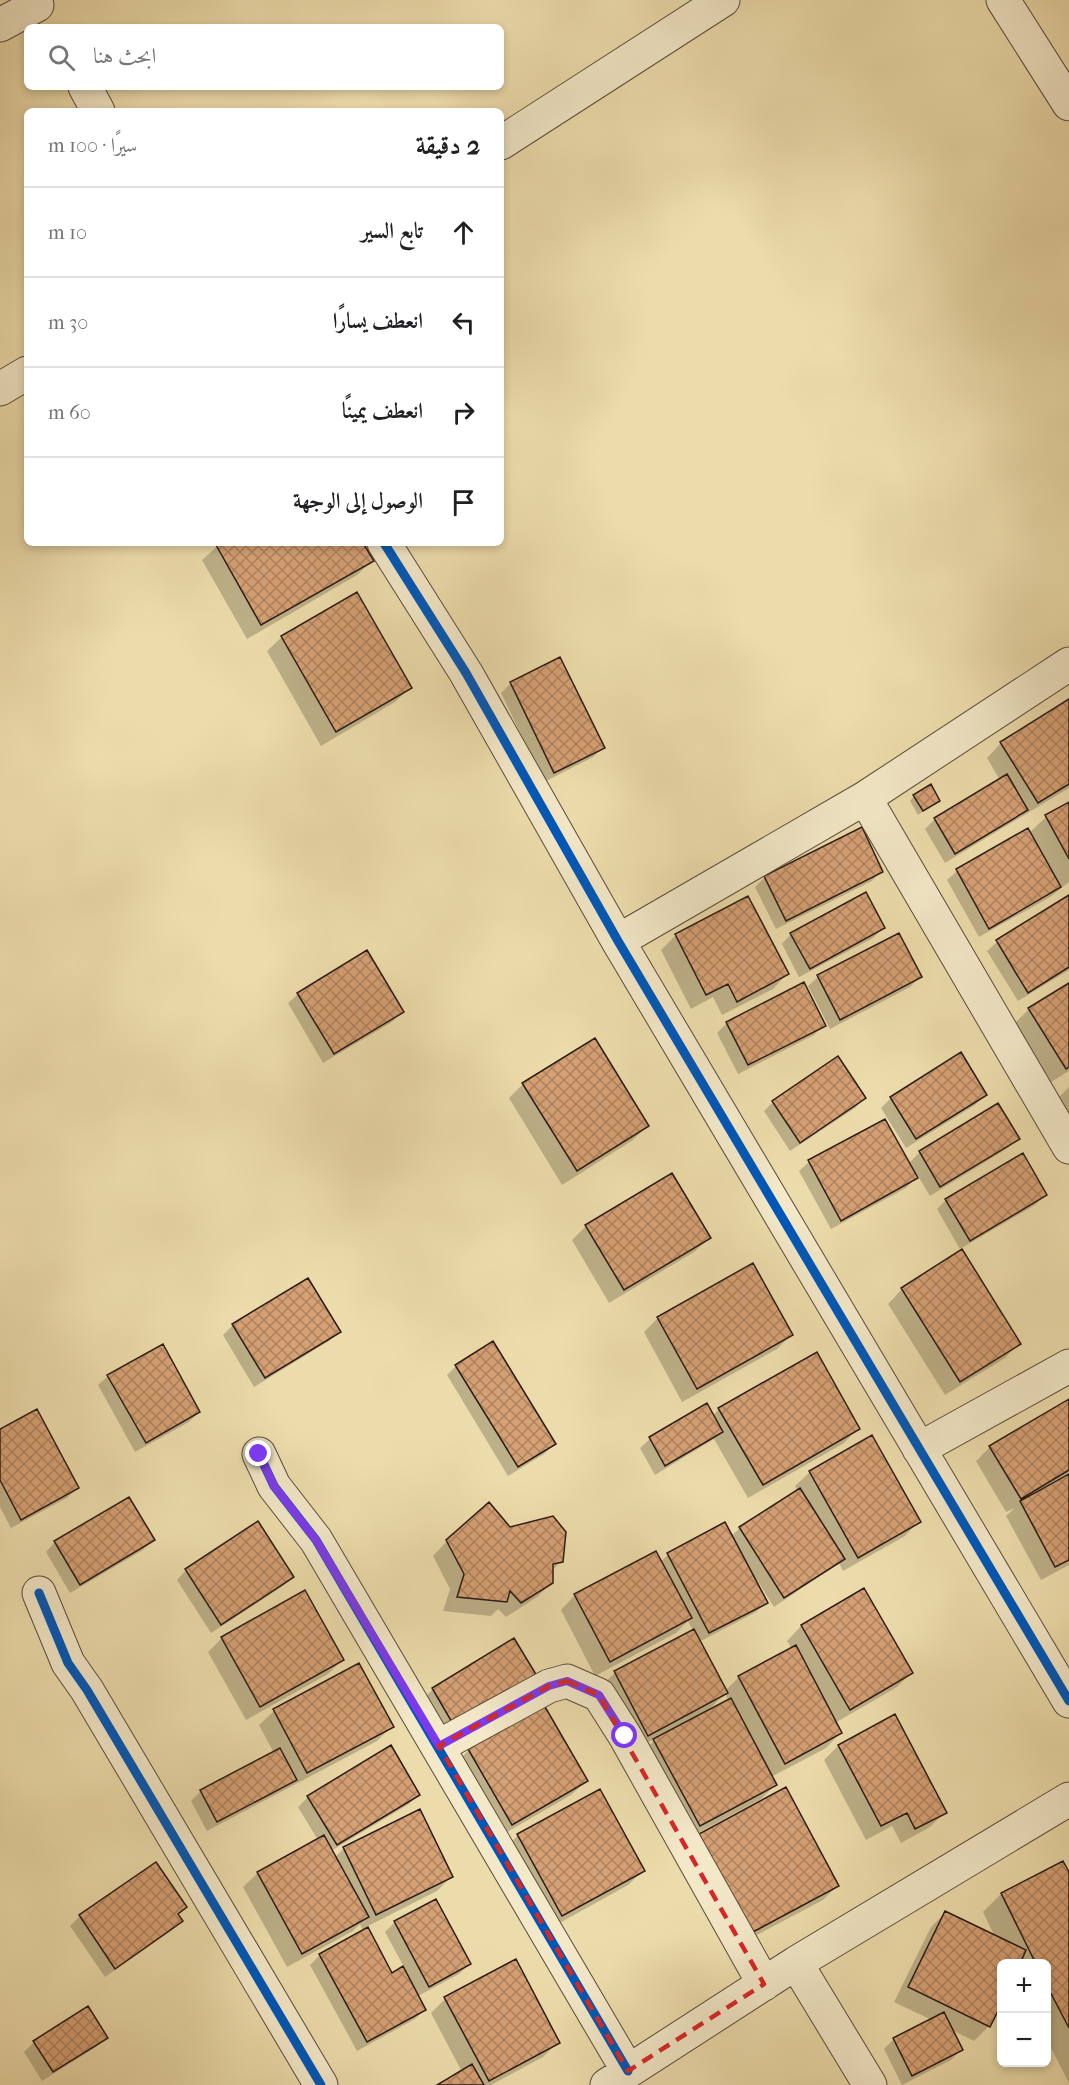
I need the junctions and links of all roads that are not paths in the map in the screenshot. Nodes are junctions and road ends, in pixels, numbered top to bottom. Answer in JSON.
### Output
{"nodes":[{"id":1,"x":723,"y":0,"type":"edge"},
{"id":2,"x":1003,"y":0,"type":"edge"},
{"id":3,"x":44,"y":11,"type":"edge"},
{"id":4,"x":0,"y":25,"type":"edge"},
{"id":5,"x":87,"y":90,"type":"edge"},
{"id":6,"x":1069,"y":104,"type":"edge"},
{"id":7,"x":96,"y":108,"type":"edge"},
{"id":8,"x":504,"y":141,"type":"edge"},
{"id":9,"x":24,"y":375,"type":"edge"},
{"id":10,"x":0,"y":389,"type":"edge"},
{"id":11,"x":386,"y":546,"type":"edge"},
{"id":12,"x":1069,"y":664,"type":"edge"},
{"id":13,"x":865,"y":798,"type":"junction"},
{"id":14,"x":618,"y":942,"type":"junction"},
{"id":15,"x":1069,"y":1147,"type":"edge"},
{"id":16,"x":1069,"y":1366,"type":"edge"},
{"id":17,"x":919,"y":1449,"type":"junction"},
{"id":18,"x":259,"y":1454,"type":"dead end"},
{"id":19,"x":39,"y":1593,"type":"dead end"},
{"id":20,"x":1069,"y":1701,"type":"edge"},
{"id":21,"x":439,"y":1746,"type":"junction"},
{"id":22,"x":1069,"y":1800,"type":"edge"},
{"id":23,"x":796,"y":1963,"type":"junction"},
{"id":24,"x":764,"y":1984,"type":"junction"},
{"id":25,"x":618,"y":2078,"type":"edge"},
{"id":26,"x":321,"y":2085,"type":"edge"},
{"id":27,"x":870,"y":2085,"type":"edge"}],
"edges":[{"from":1,"to":8,"type":"street"},
{"from":2,"to":6,"type":"street"},
{"from":3,"to":4,"type":"street"},
{"from":5,"to":7,"type":"street"},
{"from":9,"to":10,"type":"street"},
{"from":11,"to":14,"type":"street"},
{"from":12,"to":13,"type":"street"},
{"from":13,"to":14,"type":"street"},
{"from":13,"to":15,"type":"street"},
{"from":14,"to":17,"type":"street"},
{"from":16,"to":17,"type":"street"},
{"from":17,"to":20,"type":"street"},
{"from":18,"to":21,"type":"street"},
{"from":19,"to":26,"type":"street"},
{"from":21,"to":24,"type":"street"},
{"from":21,"to":25,"type":"street"},
{"from":22,"to":23,"type":"street"},
{"from":23,"to":24,"type":"street"},
{"from":23,"to":27,"type":"street"},
{"from":24,"to":25,"type":"street"}]}
